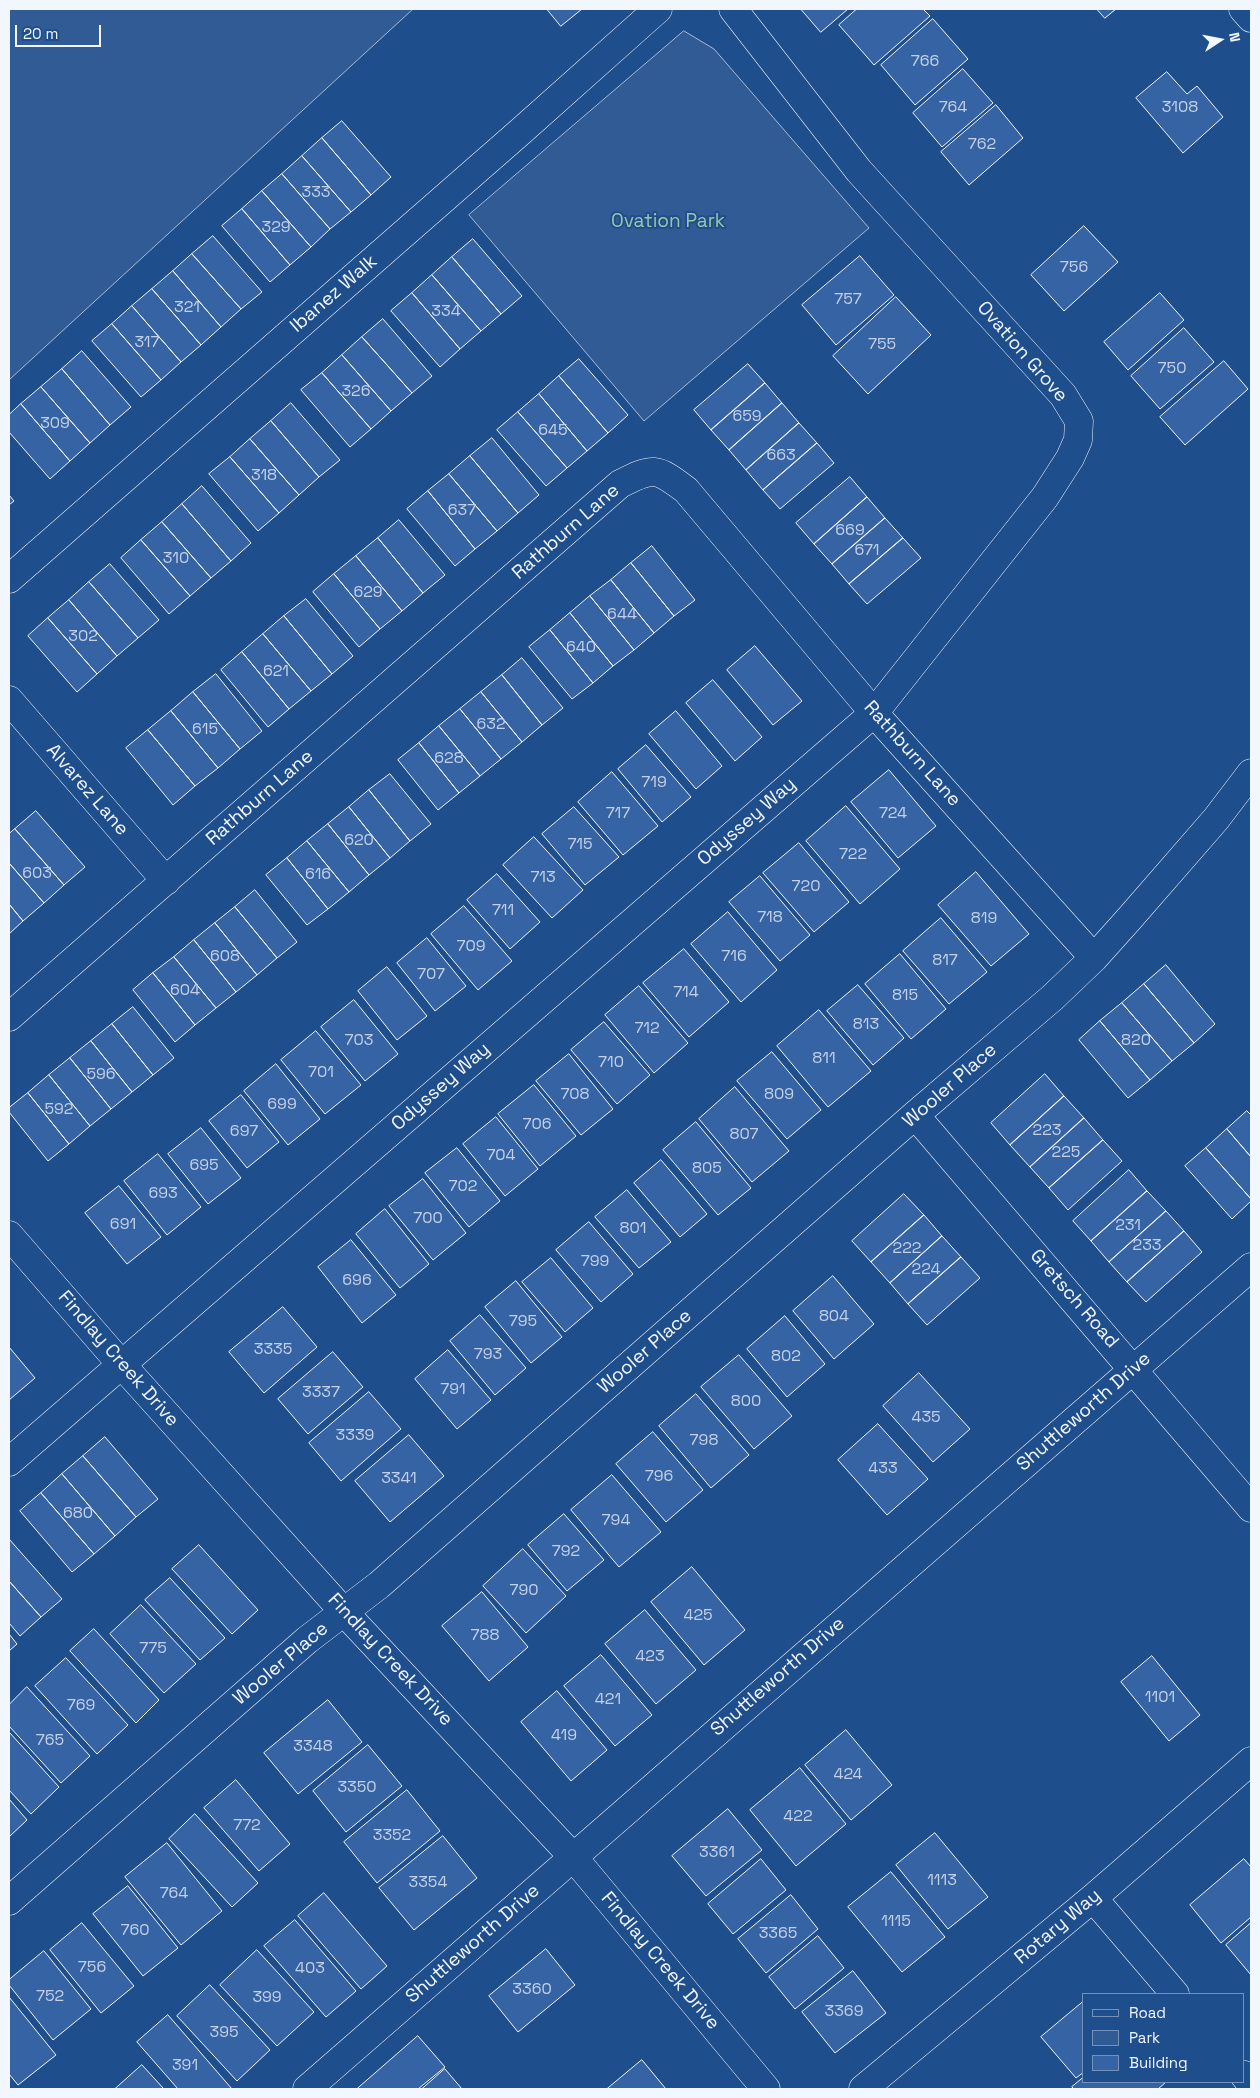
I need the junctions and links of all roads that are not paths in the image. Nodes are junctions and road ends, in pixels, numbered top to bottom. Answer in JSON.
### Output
{"nodes":[{"id":1,"x":658,"y":9,"type":"edge"},
{"id":2,"x":733,"y":9,"type":"edge"},
{"id":3,"x":1243,"y":9,"type":"edge"},
{"id":4,"x":1251,"y":18,"type":"edge"},
{"id":5,"x":9,"y":579,"type":"edge"},
{"id":6,"x":9,"y":700,"type":"edge"},
{"id":7,"x":874,"y":713,"type":"junction"},
{"id":8,"x":1251,"y":773,"type":"edge"},
{"id":9,"x":166,"y":881,"type":"junction"},
{"id":10,"x":1094,"y":958,"type":"junction"},
{"id":11,"x":9,"y":1017,"type":"edge"},
{"id":12,"x":915,"y":1115,"type":"junction"},
{"id":13,"x":9,"y":1234,"type":"edge"},
{"id":14,"x":1251,"y":1268,"type":"edge"},
{"id":15,"x":121,"y":1364,"type":"junction"},
{"id":16,"x":1134,"y":1368,"type":"junction"},
{"id":17,"x":9,"y":1462,"type":"edge"},
{"id":18,"x":1251,"y":1508,"type":"edge"},
{"id":19,"x":344,"y":1612,"type":"junction"},
{"id":20,"x":1251,"y":1761,"type":"edge"},
{"id":21,"x":574,"y":1858,"type":"junction"},
{"id":22,"x":1093,"y":1898,"type":"junction"},
{"id":23,"x":9,"y":1901,"type":"edge"},
{"id":24,"x":1173,"y":1993,"type":"edge"},
{"id":25,"x":307,"y":2089,"type":"edge"},
{"id":26,"x":766,"y":2089,"type":"edge"},
{"id":27,"x":863,"y":2089,"type":"edge"}],
"edges":[{"from":1,"to":5,"type":"street","name":"Ibanez Walk"},
{"from":2,"to":7,"type":"street","name":"Ovation Grove"},
{"from":3,"to":4,"type":"street"},
{"from":6,"to":9,"type":"street","name":"Alvarez Lane"},
{"from":7,"to":9,"type":"street","name":"Rathburn Lane"},
{"from":7,"to":10,"type":"street","name":"Rathburn Lane"},
{"from":7,"to":15,"type":"street","name":"Odyssey Way"},
{"from":8,"to":10,"type":"street","name":"Wooler Place"},
{"from":9,"to":11,"type":"street","name":"Rathburn Lane"},
{"from":10,"to":12,"type":"street","name":"Wooler Place"},
{"from":12,"to":16,"type":"street","name":"Gretsch Road"},
{"from":12,"to":19,"type":"street","name":"Wooler Place"},
{"from":13,"to":15,"type":"street","name":"Findlay Creek Drive"},
{"from":14,"to":16,"type":"street","name":"Shuttleworth Drive"},
{"from":15,"to":17,"type":"street","name":"Odyssey Way"},
{"from":15,"to":19,"type":"street","name":"Findlay Creek Drive"},
{"from":16,"to":18,"type":"street","name":"Gretsch Road"},
{"from":16,"to":21,"type":"street","name":"Shuttleworth Drive"},
{"from":19,"to":21,"type":"street","name":"Findlay Creek Drive"},
{"from":19,"to":23,"type":"street","name":"Wooler Place"},
{"from":20,"to":22,"type":"street","name":"Rotary Way"},
{"from":21,"to":25,"type":"street","name":"Shuttleworth Drive"},
{"from":21,"to":26,"type":"street","name":"Findlay Creek Drive"},
{"from":22,"to":24,"type":"street"},
{"from":22,"to":27,"type":"street","name":"Rotary Way"}]}
